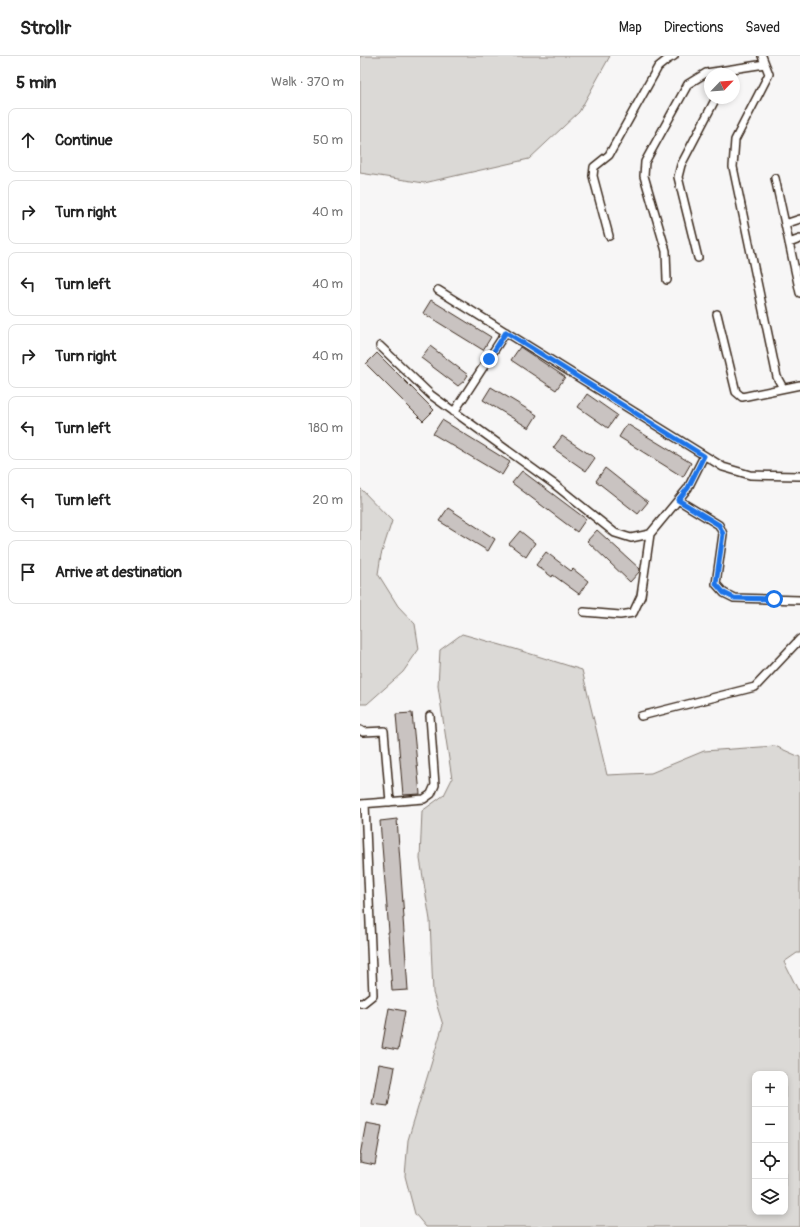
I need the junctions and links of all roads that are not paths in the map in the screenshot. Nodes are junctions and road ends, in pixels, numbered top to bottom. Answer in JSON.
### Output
{"nodes":[{"id":1,"x":674,"y":56,"type":"edge"},
{"id":2,"x":762,"y":56,"type":"edge"},
{"id":3,"x":765,"y":64,"type":"junction"},
{"id":4,"x":740,"y":69,"type":"edge"},
{"id":5,"x":704,"y":74,"type":"edge"},
{"id":6,"x":713,"y":104,"type":"edge"},
{"id":7,"x":775,"y":178,"type":"dead end"},
{"id":8,"x":800,"y":220,"type":"edge"},
{"id":9,"x":785,"y":224,"type":"junction"},
{"id":10,"x":609,"y":236,"type":"dead end"},
{"id":11,"x":800,"y":239,"type":"edge"},
{"id":12,"x":789,"y":243,"type":"junction"},
{"id":13,"x":698,"y":258,"type":"dead end"},
{"id":14,"x":667,"y":280,"type":"dead end"},
{"id":15,"x":438,"y":290,"type":"dead end"},
{"id":16,"x":800,"y":293,"type":"edge"},
{"id":17,"x":718,"y":314,"type":"dead end"},
{"id":18,"x":506,"y":332,"type":"junction"},
{"id":19,"x":380,"y":346,"type":"dead end"},
{"id":20,"x":800,"y":385,"type":"edge"},
{"id":21,"x":783,"y":388,"type":"junction"},
{"id":22,"x":454,"y":412,"type":"junction"},
{"id":23,"x":704,"y":456,"type":"junction"},
{"id":24,"x":800,"y":476,"type":"edge"},
{"id":25,"x":678,"y":500,"type":"junction"},
{"id":26,"x":650,"y":534,"type":"junction"},
{"id":27,"x":800,"y":600,"type":"edge"},
{"id":28,"x":584,"y":612,"type":"dead end"},
{"id":29,"x":800,"y":639,"type":"edge"},
{"id":30,"x":430,"y":716,"type":"dead end"},
{"id":31,"x":641,"y":716,"type":"dead end"},
{"id":32,"x":360,"y":730,"type":"edge"},
{"id":33,"x":390,"y":802,"type":"junction"},
{"id":34,"x":362,"y":804,"type":"edge"},
{"id":35,"x":360,"y":1003,"type":"edge"}],
"edges":[{"from":1,"to":10,"type":"street"},
{"from":2,"to":3,"type":"street"},
{"from":3,"to":4,"type":"street"},
{"from":3,"to":21,"type":"street"},
{"from":5,"to":14,"type":"street"},
{"from":6,"to":13,"type":"street"},
{"from":7,"to":9,"type":"street"},
{"from":8,"to":9,"type":"street"},
{"from":9,"to":12,"type":"street"},
{"from":11,"to":12,"type":"street"},
{"from":12,"to":16,"type":"street"},
{"from":15,"to":18,"type":"street"},
{"from":17,"to":21,"type":"street"},
{"from":18,"to":22,"type":"street"},
{"from":18,"to":23,"type":"street"},
{"from":19,"to":22,"type":"street"},
{"from":20,"to":21,"type":"street"},
{"from":22,"to":26,"type":"street"},
{"from":23,"to":24,"type":"street"},
{"from":23,"to":25,"type":"street"},
{"from":25,"to":26,"type":"street"},
{"from":25,"to":27,"type":"street"},
{"from":26,"to":28,"type":"street"},
{"from":29,"to":31,"type":"street"},
{"from":30,"to":33,"type":"street"},
{"from":32,"to":33,"type":"street"},
{"from":33,"to":34,"type":"street"},
{"from":34,"to":35,"type":"street"}]}
